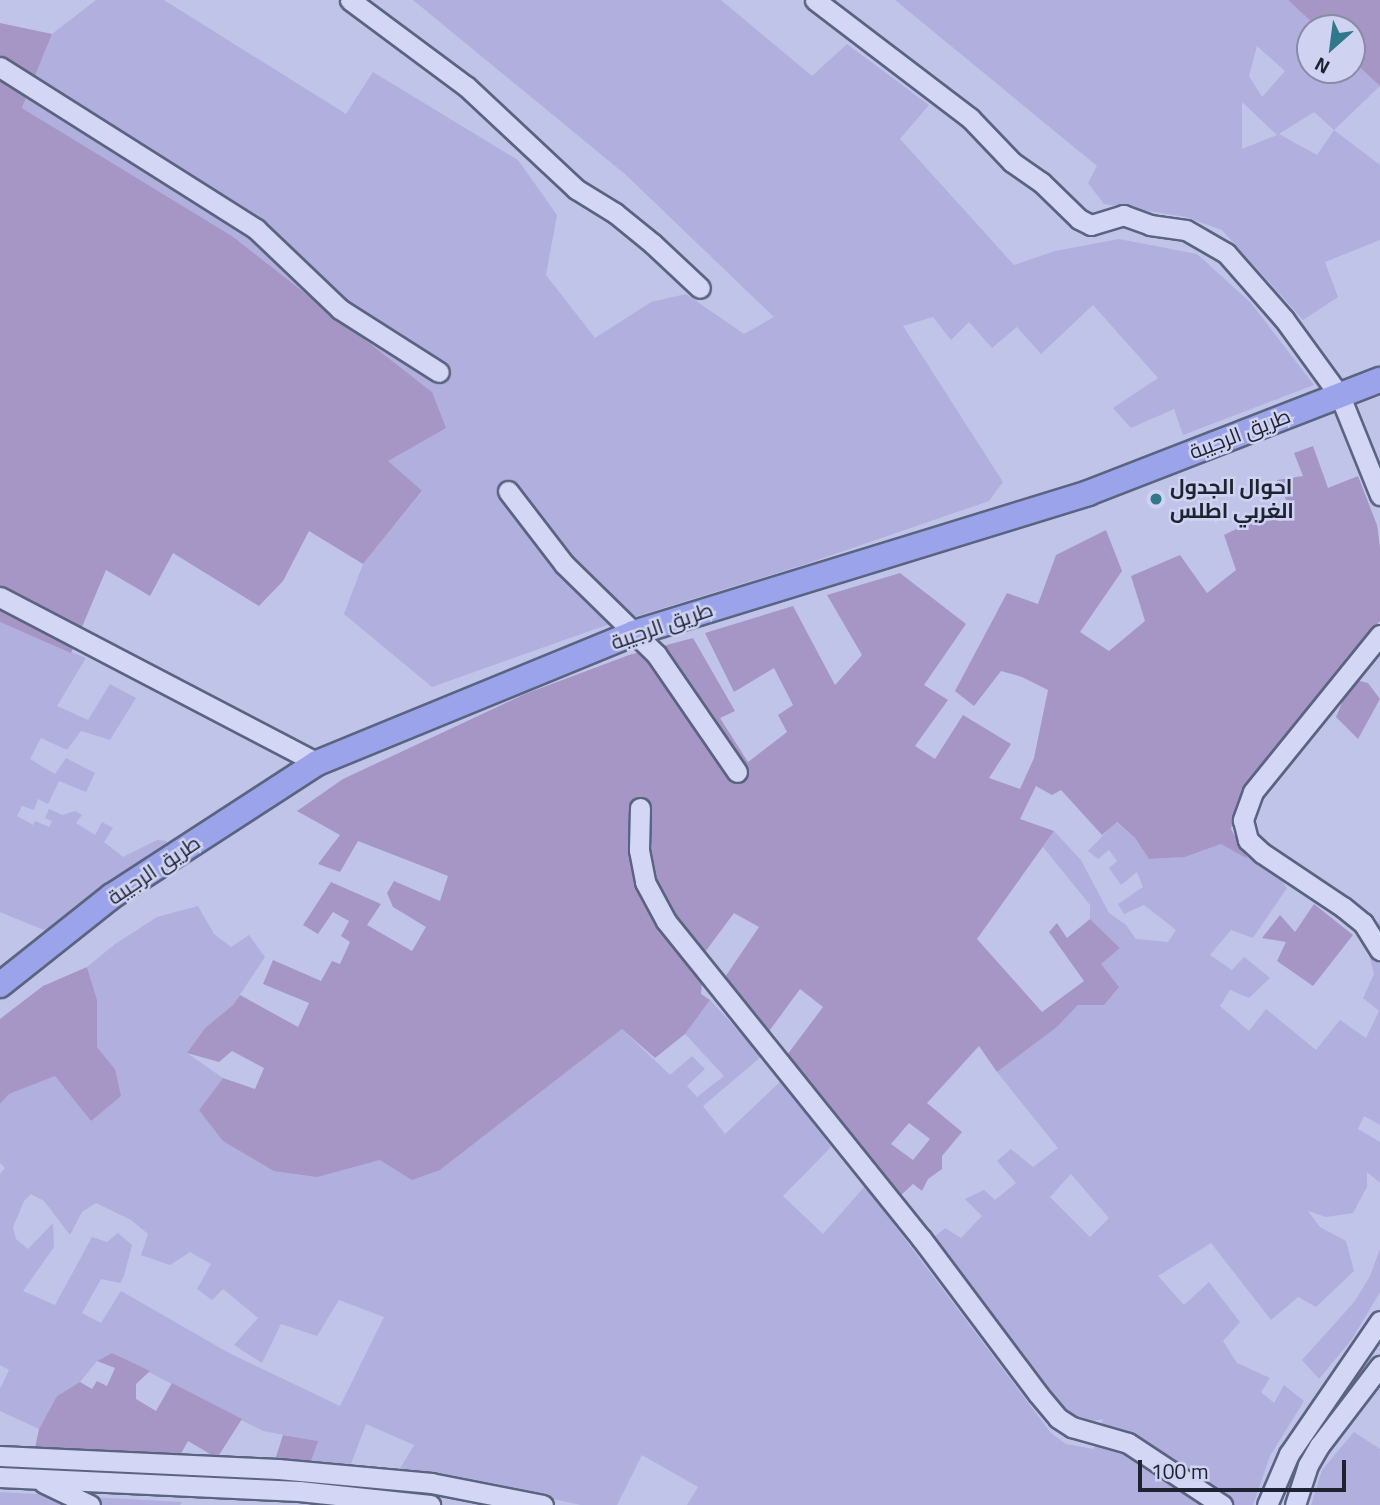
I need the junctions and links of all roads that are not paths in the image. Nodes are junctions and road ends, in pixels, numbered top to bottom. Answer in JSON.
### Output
{"nodes":[{"id":1,"x":350,"y":0,"type":"edge"},
{"id":2,"x":815,"y":0,"type":"edge"},
{"id":3,"x":0,"y":67,"type":"edge"},
{"id":4,"x":700,"y":288,"type":"dead end"},
{"id":5,"x":439,"y":373,"type":"dead end"},
{"id":6,"x":1380,"y":380,"type":"edge"},
{"id":7,"x":1340,"y":396,"type":"junction"},
{"id":8,"x":508,"y":491,"type":"dead end"},
{"id":9,"x":1380,"y":495,"type":"edge"},
{"id":10,"x":0,"y":597,"type":"edge"},
{"id":11,"x":634,"y":633,"type":"junction"},
{"id":12,"x":1380,"y":635,"type":"edge"},
{"id":13,"x":317,"y":764,"type":"junction"},
{"id":14,"x":737,"y":772,"type":"dead end"},
{"id":15,"x":640,"y":808,"type":"dead end"},
{"id":16,"x":1380,"y":950,"type":"edge"},
{"id":17,"x":0,"y":985,"type":"edge"},
{"id":18,"x":1380,"y":1321,"type":"edge"},
{"id":19,"x":1380,"y":1366,"type":"edge"},
{"id":20,"x":0,"y":1456,"type":"edge"},
{"id":21,"x":0,"y":1477,"type":"edge"},
{"id":22,"x":36,"y":1479,"type":"junction"},
{"id":23,"x":90,"y":1505,"type":"edge"},
{"id":24,"x":430,"y":1505,"type":"edge"},
{"id":25,"x":543,"y":1505,"type":"edge"},
{"id":26,"x":1222,"y":1505,"type":"edge"},
{"id":27,"x":1267,"y":1505,"type":"edge"},
{"id":28,"x":1295,"y":1505,"type":"edge"}],
"edges":[{"from":1,"to":4,"type":"street"},
{"from":2,"to":7,"type":"street"},
{"from":3,"to":5,"type":"street"},
{"from":6,"to":7,"type":"main road","name":"طريق الرجيبة"},
{"from":7,"to":9,"type":"street"},
{"from":7,"to":11,"type":"main road","name":"طريق الرجيبة"},
{"from":8,"to":11,"type":"street"},
{"from":10,"to":13,"type":"street"},
{"from":11,"to":13,"type":"main road","name":"طريق الرجيبة"},
{"from":11,"to":14,"type":"street"},
{"from":12,"to":16,"type":"street"},
{"from":13,"to":17,"type":"main road","name":"طريق الرجيبة"},
{"from":15,"to":26,"type":"street"},
{"from":18,"to":27,"type":"street"},
{"from":19,"to":28,"type":"street"},
{"from":20,"to":25,"type":"street"},
{"from":21,"to":22,"type":"street"},
{"from":22,"to":23,"type":"street"},
{"from":22,"to":24,"type":"street"}]}
